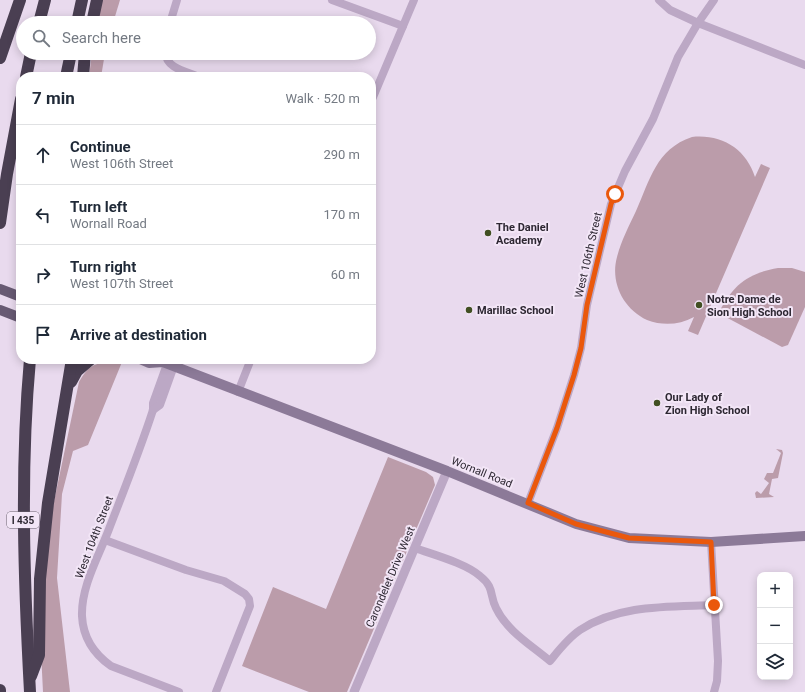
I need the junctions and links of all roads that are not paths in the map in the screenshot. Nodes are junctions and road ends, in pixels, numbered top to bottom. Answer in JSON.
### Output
{"nodes":[{"id":1,"x":20,"y":0,"type":"edge"},
{"id":2,"x":45,"y":0,"type":"edge"},
{"id":3,"x":82,"y":0,"type":"edge"},
{"id":4,"x":97,"y":0,"type":"edge"},
{"id":5,"x":177,"y":0,"type":"edge"},
{"id":6,"x":332,"y":0,"type":"edge"},
{"id":7,"x":414,"y":0,"type":"edge"},
{"id":8,"x":659,"y":0,"type":"edge"},
{"id":9,"x":714,"y":0,"type":"edge"},
{"id":10,"x":41,"y":16,"type":"edge"},
{"id":11,"x":79,"y":16,"type":"edge"},
{"id":12,"x":94,"y":16,"type":"edge"},
{"id":13,"x":172,"y":16,"type":"edge"},
{"id":14,"x":376,"y":16,"type":"edge"},
{"id":15,"x":376,"y":16,"type":"edge"},
{"id":16,"x":698,"y":23,"type":"junction"},
{"id":17,"x":403,"y":26,"type":"junction"},
{"id":18,"x":0,"y":58,"type":"edge"},
{"id":19,"x":30,"y":60,"type":"edge"},
{"id":20,"x":70,"y":60,"type":"edge"},
{"id":21,"x":84,"y":60,"type":"edge"},
{"id":22,"x":169,"y":60,"type":"edge"},
{"id":23,"x":805,"y":65,"type":"edge"},
{"id":24,"x":27,"y":72,"type":"edge"},
{"id":25,"x":67,"y":72,"type":"edge"},
{"id":26,"x":83,"y":72,"type":"edge"},
{"id":27,"x":187,"y":72,"type":"edge"},
{"id":28,"x":376,"y":90,"type":"edge"},
{"id":29,"x":16,"y":126,"type":"edge"},
{"id":30,"x":0,"y":223,"type":"edge"},
{"id":31,"x":0,"y":289,"type":"edge"},
{"id":32,"x":16,"y":295,"type":"edge"},
{"id":33,"x":0,"y":310,"type":"edge"},
{"id":34,"x":16,"y":316,"type":"edge"},
{"id":35,"x":30,"y":364,"type":"edge"},
{"id":36,"x":71,"y":364,"type":"edge"},
{"id":37,"x":85,"y":364,"type":"edge"},
{"id":38,"x":166,"y":364,"type":"edge"},
{"id":39,"x":168,"y":364,"type":"edge"},
{"id":40,"x":249,"y":364,"type":"edge"},
{"id":41,"x":68,"y":387,"type":"junction"},
{"id":42,"x":238,"y":392,"type":"junction"},
{"id":43,"x":447,"y":471,"type":"junction"},
{"id":44,"x":528,"y":503,"type":"junction"},
{"id":45,"x":805,"y":536,"type":"edge"},
{"id":46,"x":105,"y":540,"type":"junction"},
{"id":47,"x":711,"y":542,"type":"junction"},
{"id":48,"x":415,"y":548,"type":"junction"},
{"id":49,"x":714,"y":605,"type":"junction"},
{"id":50,"x":30,"y":687,"type":"edge"},
{"id":51,"x":179,"y":692,"type":"edge"},
{"id":52,"x":216,"y":692,"type":"edge"},
{"id":53,"x":354,"y":692,"type":"edge"},
{"id":54,"x":714,"y":692,"type":"edge"}],
"edges":[{"from":1,"to":18,"type":"highway"},
{"from":2,"to":10,"type":"highway"},
{"from":3,"to":11,"type":"highway"},
{"from":4,"to":12,"type":"highway"},
{"from":5,"to":13,"type":"street"},
{"from":6,"to":14,"type":"street"},
{"from":7,"to":17,"type":"street"},
{"from":8,"to":16,"type":"street"},
{"from":9,"to":16,"type":"street","name":"West 106th Street"},
{"from":15,"to":17,"type":"street"},
{"from":16,"to":23,"type":"street"},
{"from":16,"to":44,"type":"street","name":"West 106th Street"},
{"from":17,"to":28,"type":"street"},
{"from":19,"to":24,"type":"highway"},
{"from":20,"to":25,"type":"highway"},
{"from":21,"to":26,"type":"highway"},
{"from":22,"to":27,"type":"street"},
{"from":29,"to":30,"type":"highway"},
{"from":31,"to":32,"type":"main road"},
{"from":33,"to":34,"type":"main road"},
{"from":35,"to":50,"type":"highway","number":"I 435"},
{"from":36,"to":41,"type":"highway"},
{"from":37,"to":41,"type":"highway"},
{"from":38,"to":46,"type":"street","name":"West 104th Street"},
{"from":39,"to":42,"type":"main road","name":"Wornall Road"},
{"from":40,"to":42,"type":"street"},
{"from":41,"to":50,"type":"highway"},
{"from":42,"to":43,"type":"main road","name":"Wornall Road"},
{"from":43,"to":44,"type":"main road","name":"Wornall Road"},
{"from":43,"to":48,"type":"street","name":"Carondelet Drive West"},
{"from":44,"to":47,"type":"main road","name":"Wornall Road"},
{"from":45,"to":47,"type":"main road","name":"Wornall Road"},
{"from":46,"to":51,"type":"street","name":"West 104th Street"},
{"from":46,"to":52,"type":"street"},
{"from":47,"to":49,"type":"street"},
{"from":48,"to":49,"type":"street"},
{"from":48,"to":53,"type":"street","name":"Carondelet Drive West"},
{"from":49,"to":54,"type":"street"}]}
